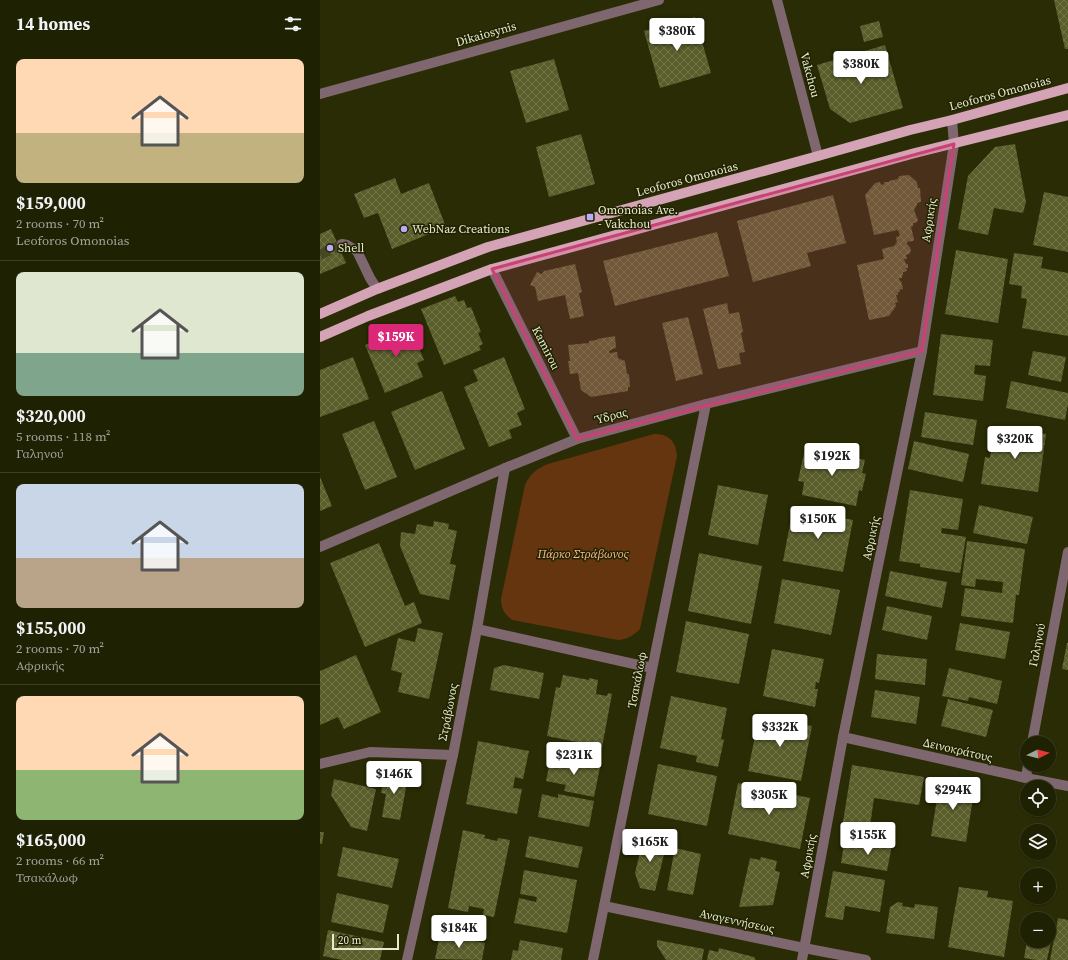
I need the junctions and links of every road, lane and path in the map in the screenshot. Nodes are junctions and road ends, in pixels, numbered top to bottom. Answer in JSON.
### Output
{"nodes":[{"id":1,"x":659,"y":0,"type":"edge"},
{"id":2,"x":776,"y":0,"type":"edge"},
{"id":3,"x":1068,"y":88,"type":"edge"},
{"id":4,"x":320,"y":94,"type":"edge"},
{"id":5,"x":1068,"y":115,"type":"edge"},
{"id":6,"x":952,"y":120,"type":"junction"},
{"id":7,"x":954,"y":144,"type":"junction"},
{"id":8,"x":818,"y":156,"type":"junction"},
{"id":9,"x":342,"y":244,"type":"dead end"},
{"id":10,"x":492,"y":269,"type":"junction"},
{"id":11,"x":377,"y":289,"type":"junction"},
{"id":12,"x":320,"y":314,"type":"edge"},
{"id":13,"x":320,"y":337,"type":"edge"},
{"id":14,"x":922,"y":351,"type":"junction"},
{"id":15,"x":706,"y":404,"type":"junction"},
{"id":16,"x":577,"y":439,"type":"junction"},
{"id":17,"x":505,"y":468,"type":"junction"},
{"id":18,"x":320,"y":547,"type":"edge"},
{"id":19,"x":1068,"y":552,"type":"edge"},
{"id":20,"x":477,"y":629,"type":"junction"},
{"id":21,"x":652,"y":668,"type":"junction"},
{"id":22,"x":1033,"y":736,"type":"edge"},
{"id":23,"x":843,"y":737,"type":"junction"},
{"id":24,"x":452,"y":755,"type":"junction"},
{"id":25,"x":320,"y":764,"type":"edge"},
{"id":26,"x":1027,"y":772,"type":"edge"},
{"id":27,"x":1026,"y":778,"type":"junction"},
{"id":28,"x":1068,"y":786,"type":"edge"},
{"id":29,"x":604,"y":906,"type":"junction"},
{"id":30,"x":804,"y":948,"type":"junction"},
{"id":31,"x":407,"y":960,"type":"edge"},
{"id":32,"x":593,"y":960,"type":"edge"},
{"id":33,"x":802,"y":960,"type":"edge"},
{"id":34,"x":866,"y":960,"type":"edge"}],
"edges":[{"from":1,"to":4,"type":"street","name":"Dikaiosynis"},
{"from":2,"to":8,"type":"street","name":"Vakchou"},
{"from":3,"to":6,"type":"main road","name":"Leoforos Omonoias"},
{"from":5,"to":7,"type":"main road"},
{"from":6,"to":7,"type":"street","name":"Αφρικής"},
{"from":6,"to":8,"type":"main road","name":"Leoforos Omonoias"},
{"from":7,"to":10,"type":"main road"},
{"from":7,"to":14,"type":"street","name":"Αφρικής"},
{"from":8,"to":11,"type":"main road","name":"Leoforos Omonoias"},
{"from":9,"to":11,"type":"street"},
{"from":10,"to":13,"type":"main road"},
{"from":10,"to":16,"type":"street","name":"Kamirou"},
{"from":11,"to":12,"type":"main road","name":"Leoforos Omonoias"},
{"from":14,"to":15,"type":"street","name":"Ύδρας"},
{"from":14,"to":23,"type":"street","name":"Αφρικής"},
{"from":15,"to":16,"type":"street","name":"Ύδρας"},
{"from":15,"to":21,"type":"street","name":"Τσακάλωφ"},
{"from":16,"to":17,"type":"street","name":"Ύδρας"},
{"from":17,"to":18,"type":"street","name":"Ύδρας"},
{"from":17,"to":20,"type":"street","name":"Στράβωνος"},
{"from":19,"to":22,"type":"street","name":"Γαληνού"},
{"from":20,"to":21,"type":"street"},
{"from":20,"to":24,"type":"street","name":"Στράβωνος"},
{"from":21,"to":29,"type":"street","name":"Τσακάλωφ"},
{"from":23,"to":27,"type":"street","name":"Δεινοκράτους"},
{"from":23,"to":30,"type":"street","name":"Αφρικής"},
{"from":24,"to":25,"type":"street"},
{"from":24,"to":31,"type":"street","name":"Στράβωνος"},
{"from":26,"to":27,"type":"street"},
{"from":27,"to":28,"type":"street","name":"Δεινοκράτους"},
{"from":29,"to":30,"type":"street","name":"Αναγεννήσεως"},
{"from":29,"to":32,"type":"street","name":"Τσακάλωφ"},
{"from":30,"to":33,"type":"street","name":"Αφρικής"},
{"from":30,"to":34,"type":"street","name":"Αναγεννήσεως"}]}
